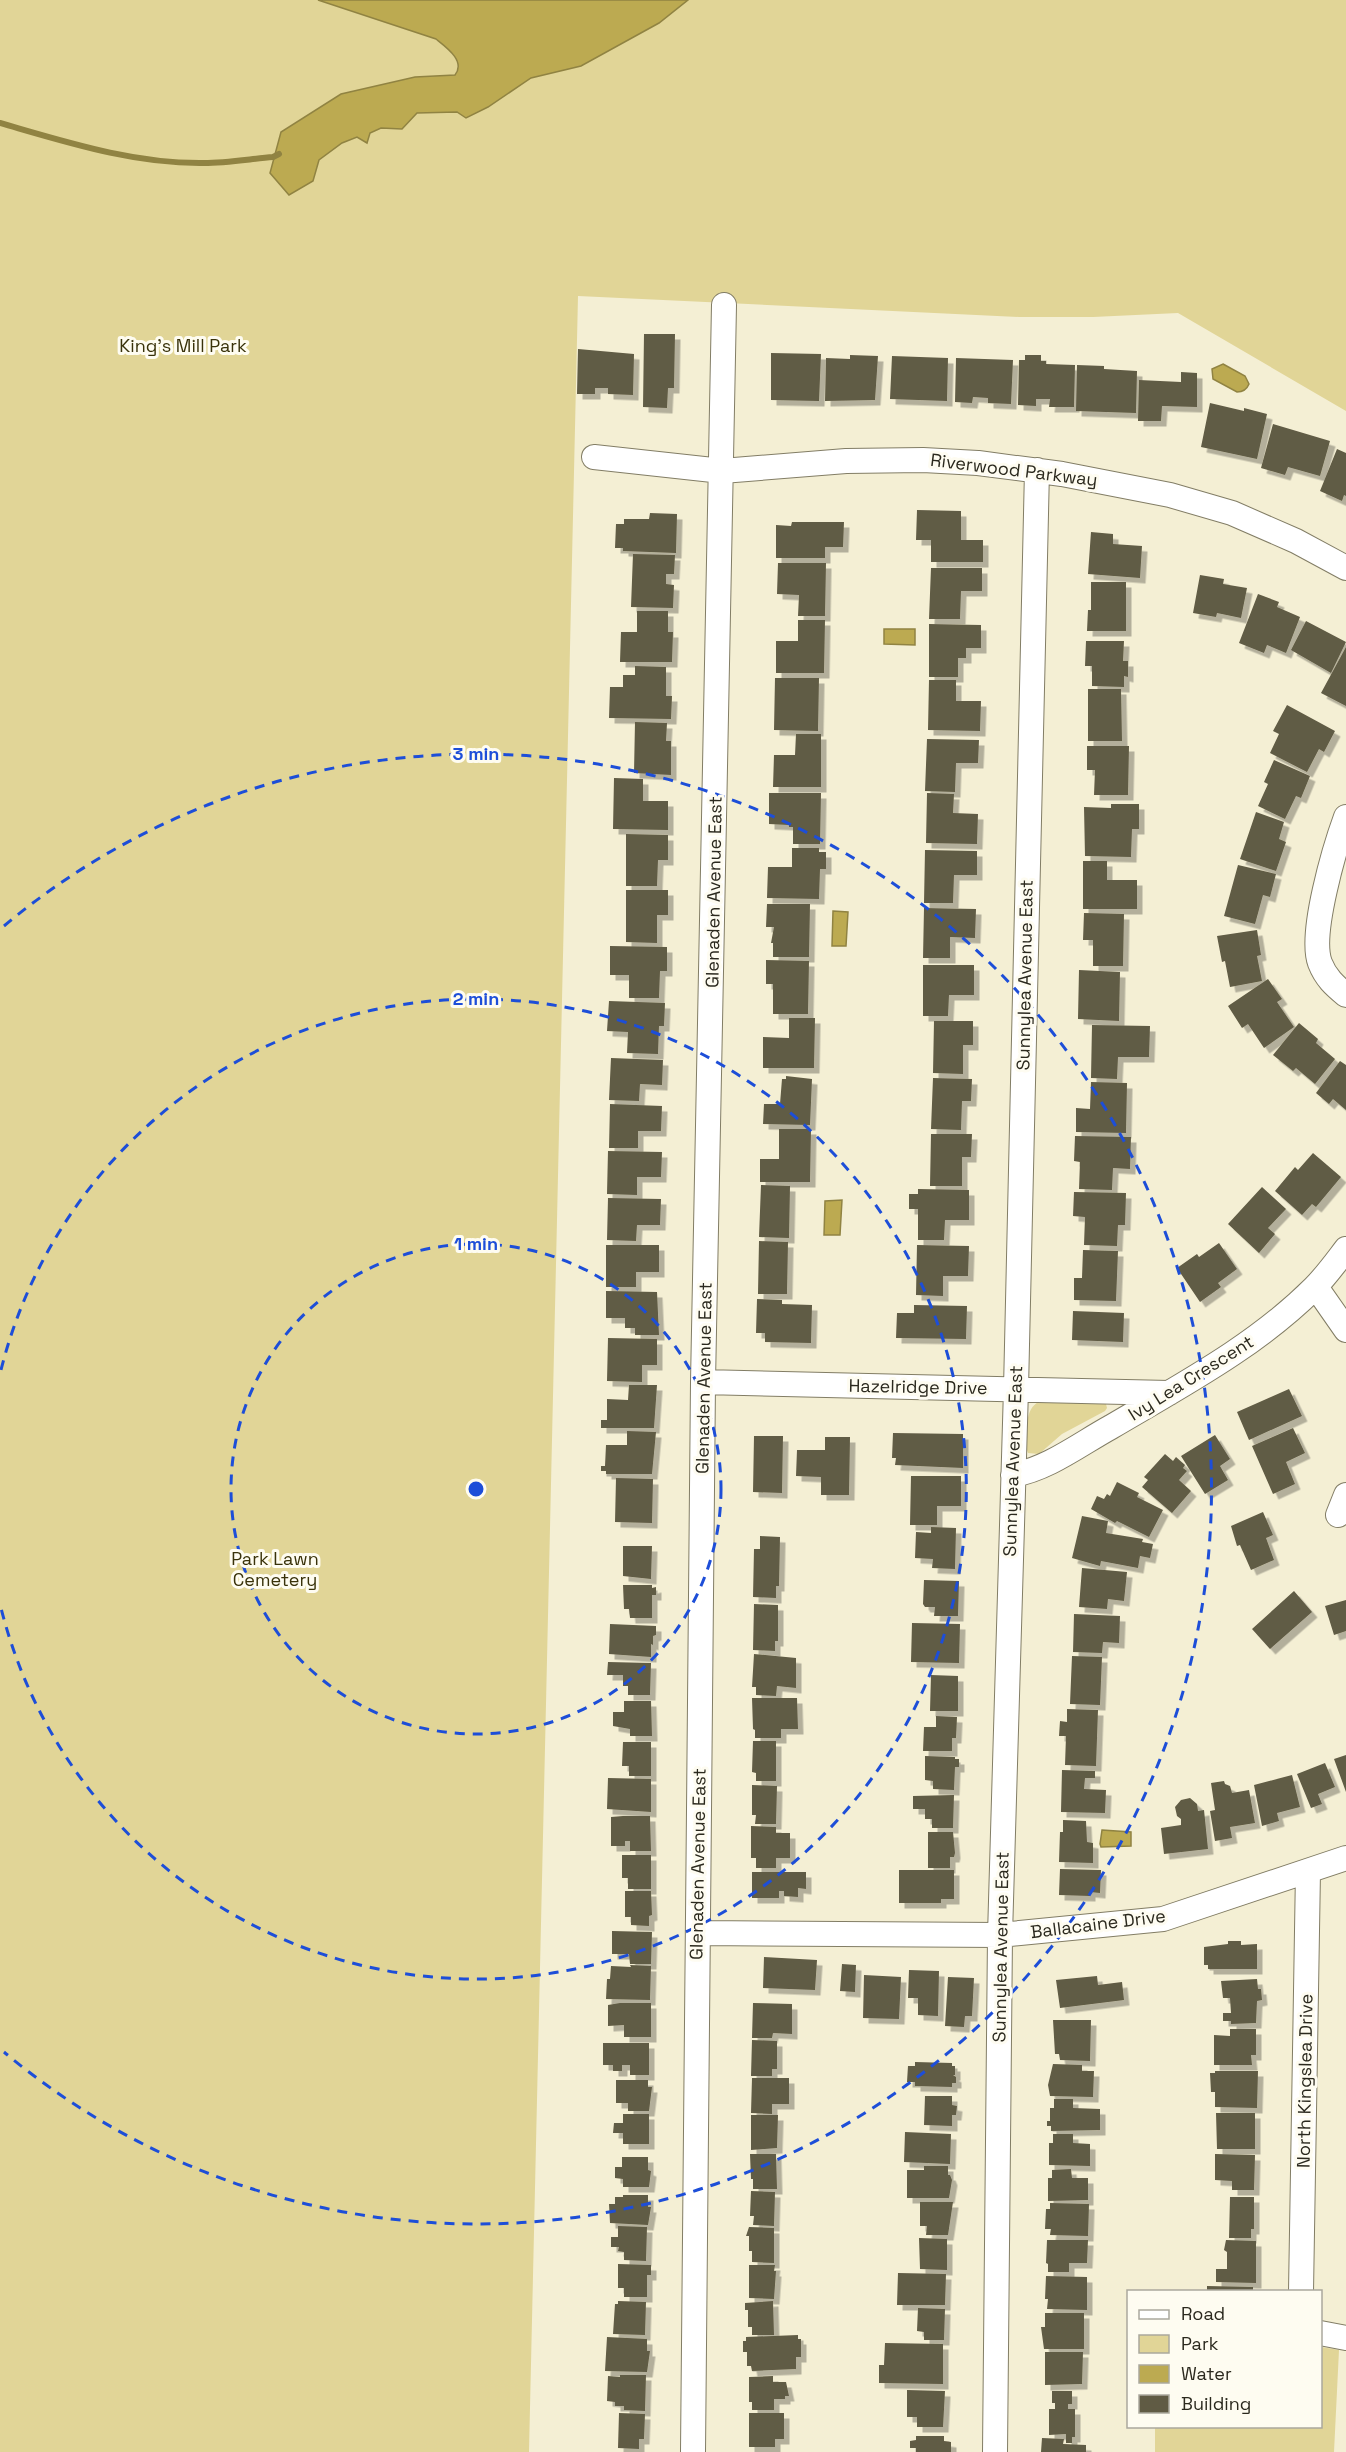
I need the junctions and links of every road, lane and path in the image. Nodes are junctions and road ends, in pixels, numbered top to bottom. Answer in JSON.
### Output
{"nodes":[{"id":1,"x":724,"y":305,"type":"dead end"},
{"id":2,"x":594,"y":457,"type":"dead end"},
{"id":3,"x":1037,"y":470,"type":"junction"},
{"id":4,"x":723,"y":471,"type":"junction"},
{"id":5,"x":1346,"y":568,"type":"edge"},
{"id":6,"x":1346,"y":817,"type":"edge"},
{"id":7,"x":1346,"y":995,"type":"edge"},
{"id":8,"x":1346,"y":1249,"type":"edge"},
{"id":9,"x":1316,"y":1287,"type":"junction"},
{"id":10,"x":1346,"y":1330,"type":"edge"},
{"id":11,"x":703,"y":1382,"type":"junction"},
{"id":12,"x":1016,"y":1389,"type":"junction"},
{"id":13,"x":1169,"y":1393,"type":"junction"},
{"id":14,"x":1013,"y":1475,"type":"junction"},
{"id":15,"x":1346,"y":1857,"type":"edge"},
{"id":16,"x":1308,"y":1871,"type":"junction"},
{"id":17,"x":698,"y":1933,"type":"junction"},
{"id":18,"x":1000,"y":1935,"type":"junction"},
{"id":19,"x":1301,"y":2290,"type":"edge"},
{"id":20,"x":1322,"y":2332,"type":"edge"},
{"id":21,"x":1346,"y":2338,"type":"edge"},
{"id":22,"x":693,"y":2452,"type":"edge"},
{"id":23,"x":995,"y":2452,"type":"edge"}],
"edges":[{"from":1,"to":4,"type":"street","name":"Glenaden Avenue East"},
{"from":2,"to":4,"type":"street","name":"Riverwood Parkway"},
{"from":3,"to":4,"type":"street","name":"Riverwood Parkway"},
{"from":3,"to":5,"type":"street","name":"Riverwood Parkway"},
{"from":3,"to":12,"type":"street","name":"Sunnylea Avenue East"},
{"from":4,"to":11,"type":"street","name":"Glenaden Avenue East"},
{"from":6,"to":7,"type":"street"},
{"from":8,"to":9,"type":"street","name":"Ivy Lea Crescent"},
{"from":9,"to":10,"type":"street"},
{"from":9,"to":13,"type":"street","name":"Ivy Lea Crescent"},
{"from":11,"to":12,"type":"street","name":"Hazelridge Drive"},
{"from":11,"to":17,"type":"street","name":"Glenaden Avenue East"},
{"from":12,"to":13,"type":"street","name":"Hazelridge Drive"},
{"from":12,"to":14,"type":"street","name":"Sunnylea Avenue East"},
{"from":13,"to":14,"type":"street","name":"Ivy Lea Crescent"},
{"from":14,"to":18,"type":"street","name":"Sunnylea Avenue East"},
{"from":15,"to":16,"type":"street","name":"Ballacaine Drive"},
{"from":16,"to":18,"type":"street","name":"Ballacaine Drive"},
{"from":16,"to":19,"type":"street","name":"North Kingslea Drive"},
{"from":17,"to":18,"type":"street","name":"Ballacaine Drive"},
{"from":17,"to":22,"type":"street","name":"Glenaden Avenue East"},
{"from":18,"to":23,"type":"street","name":"Sunnylea Avenue East"},
{"from":20,"to":21,"type":"street"}]}
